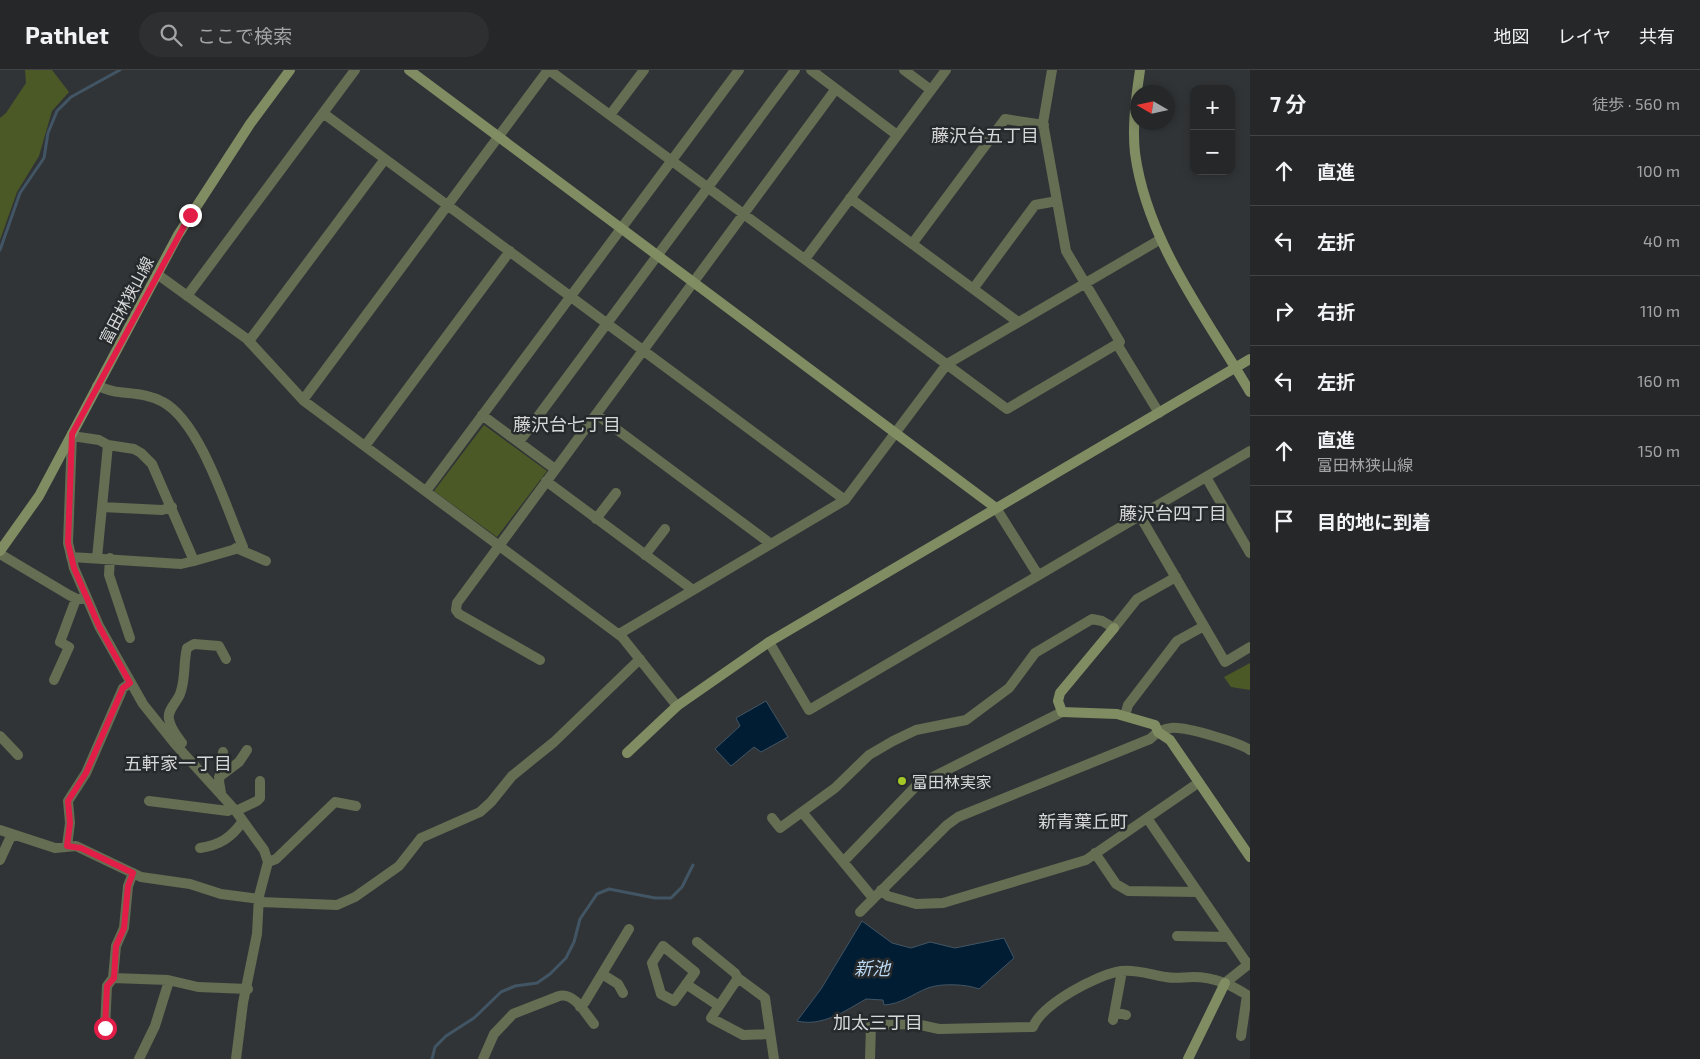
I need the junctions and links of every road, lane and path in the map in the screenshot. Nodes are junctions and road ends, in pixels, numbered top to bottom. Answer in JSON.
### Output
{"nodes":[{"id":1,"x":290,"y":70,"type":"edge"},
{"id":2,"x":355,"y":70,"type":"edge"},
{"id":3,"x":409,"y":70,"type":"edge"},
{"id":4,"x":549,"y":70,"type":"edge"},
{"id":5,"x":644,"y":70,"type":"edge"},
{"id":6,"x":738,"y":70,"type":"edge"},
{"id":7,"x":795,"y":70,"type":"edge"},
{"id":8,"x":811,"y":70,"type":"edge"},
{"id":9,"x":904,"y":70,"type":"edge"},
{"id":10,"x":946,"y":70,"type":"edge"},
{"id":11,"x":1052,"y":70,"type":"edge"},
{"id":12,"x":1140,"y":70,"type":"edge"},
{"id":13,"x":835,"y":90,"type":"junction"},
{"id":14,"x":931,"y":90,"type":"junction"},
{"id":15,"x":323,"y":113,"type":"junction"},
{"id":16,"x":610,"y":115,"type":"junction"},
{"id":17,"x":1044,"y":125,"type":"junction"},
{"id":18,"x":897,"y":135,"type":"junction"},
{"id":19,"x":498,"y":138,"type":"junction"},
{"id":20,"x":385,"y":159,"type":"junction"},
{"id":21,"x":671,"y":161,"type":"junction"},
{"id":22,"x":708,"y":187,"type":"junction"},
{"id":23,"x":850,"y":198,"type":"junction"},
{"id":24,"x":1057,"y":201,"type":"junction"},
{"id":25,"x":448,"y":206,"type":"junction"},
{"id":26,"x":745,"y":215,"type":"junction"},
{"id":27,"x":621,"y":229,"type":"junction"},
{"id":28,"x":1161,"y":239,"type":"junction"},
{"id":29,"x":912,"y":244,"type":"junction"},
{"id":30,"x":510,"y":251,"type":"junction"},
{"id":31,"x":657,"y":256,"type":"junction"},
{"id":32,"x":805,"y":259,"type":"junction"},
{"id":33,"x":157,"y":274,"type":"junction"},
{"id":34,"x":693,"y":282,"type":"junction"},
{"id":35,"x":1085,"y":283,"type":"junction"},
{"id":36,"x":973,"y":289,"type":"junction"},
{"id":37,"x":187,"y":296,"type":"junction"},
{"id":38,"x":570,"y":296,"type":"junction"},
{"id":39,"x":1018,"y":322,"type":"junction"},
{"id":40,"x":607,"y":324,"type":"junction"},
{"id":41,"x":249,"y":341,"type":"junction"},
{"id":42,"x":1117,"y":344,"type":"junction"},
{"id":43,"x":643,"y":350,"type":"junction"},
{"id":44,"x":1250,"y":359,"type":"edge"},
{"id":45,"x":947,"y":364,"type":"junction"},
{"id":46,"x":1236,"y":368,"type":"junction"},
{"id":47,"x":97,"y":386,"type":"junction"},
{"id":48,"x":1250,"y":392,"type":"edge"},
{"id":49,"x":303,"y":400,"type":"junction"},
{"id":50,"x":1159,"y":413,"type":"junction"},
{"id":51,"x":596,"y":414,"type":"junction"},
{"id":52,"x":482,"y":415,"type":"junction"},
{"id":53,"x":896,"y":432,"type":"junction"},
{"id":54,"x":72,"y":435,"type":"junction"},
{"id":55,"x":519,"y":442,"type":"junction"},
{"id":56,"x":108,"y":445,"type":"junction"},
{"id":57,"x":365,"y":446,"type":"junction"},
{"id":58,"x":1250,"y":451,"type":"edge"},
{"id":59,"x":555,"y":468,"type":"junction"},
{"id":60,"x":1206,"y":477,"type":"junction"},
{"id":61,"x":546,"y":481,"type":"junction"},
{"id":62,"x":426,"y":491,"type":"junction"},
{"id":63,"x":616,"y":492,"type":"dead end"},
{"id":64,"x":845,"y":500,"type":"junction"},
{"id":65,"x":102,"y":507,"type":"junction"},
{"id":66,"x":172,"y":507,"type":"junction"},
{"id":67,"x":996,"y":508,"type":"junction"},
{"id":68,"x":1140,"y":516,"type":"junction"},
{"id":69,"x":596,"y":518,"type":"junction"},
{"id":70,"x":664,"y":529,"type":"dead end"},
{"id":71,"x":771,"y":544,"type":"junction"},
{"id":72,"x":499,"y":545,"type":"junction"},
{"id":73,"x":236,"y":548,"type":"junction"},
{"id":74,"x":0,"y":552,"type":"edge"},
{"id":75,"x":1250,"y":553,"type":"edge"},
{"id":76,"x":645,"y":555,"type":"junction"},
{"id":77,"x":71,"y":558,"type":"junction"},
{"id":78,"x":97,"y":558,"type":"junction"},
{"id":79,"x":110,"y":558,"type":"junction"},
{"id":80,"x":194,"y":561,"type":"junction"},
{"id":81,"x":266,"y":561,"type":"dead end"},
{"id":82,"x":1038,"y":575,"type":"junction"},
{"id":83,"x":1176,"y":577,"type":"junction"},
{"id":84,"x":693,"y":590,"type":"junction"},
{"id":85,"x":76,"y":599,"type":"junction"},
{"id":86,"x":87,"y":599,"type":"junction"},
{"id":87,"x":1204,"y":626,"type":"junction"},
{"id":88,"x":1114,"y":628,"type":"junction"},
{"id":89,"x":619,"y":634,"type":"junction"},
{"id":90,"x":130,"y":638,"type":"dead end"},
{"id":91,"x":769,"y":642,"type":"junction"},
{"id":92,"x":1250,"y":647,"type":"edge"},
{"id":93,"x":226,"y":659,"type":"dead end"},
{"id":94,"x":640,"y":659,"type":"junction"},
{"id":95,"x":540,"y":660,"type":"dead end"},
{"id":96,"x":54,"y":680,"type":"dead end"},
{"id":97,"x":130,"y":683,"type":"junction"},
{"id":98,"x":677,"y":706,"type":"junction"},
{"id":99,"x":1062,"y":712,"type":"junction"},
{"id":100,"x":1125,"y":716,"type":"junction"},
{"id":101,"x":1158,"y":732,"type":"junction"},
{"id":102,"x":0,"y":736,"type":"edge"},
{"id":103,"x":247,"y":750,"type":"dead end"},
{"id":104,"x":1250,"y":750,"type":"edge"},
{"id":105,"x":183,"y":752,"type":"junction"},
{"id":106,"x":223,"y":752,"type":"dead end"},
{"id":107,"x":627,"y":753,"type":"dead end"},
{"id":108,"x":18,"y":755,"type":"dead end"},
{"id":109,"x":219,"y":777,"type":"junction"},
{"id":110,"x":260,"y":781,"type":"dead end"},
{"id":111,"x":1198,"y":783,"type":"junction"},
{"id":112,"x":221,"y":794,"type":"junction"},
{"id":113,"x":149,"y":801,"type":"dead end"},
{"id":114,"x":356,"y":806,"type":"dead end"},
{"id":115,"x":234,"y":809,"type":"junction"},
{"id":116,"x":802,"y":812,"type":"junction"},
{"id":117,"x":772,"y":818,"type":"dead end"},
{"id":118,"x":1147,"y":818,"type":"junction"},
{"id":119,"x":243,"y":821,"type":"junction"},
{"id":120,"x":0,"y":830,"type":"edge"},
{"id":121,"x":12,"y":834,"type":"junction"},
{"id":122,"x":67,"y":846,"type":"junction"},
{"id":123,"x":200,"y":848,"type":"dead end"},
{"id":124,"x":1095,"y":853,"type":"junction"},
{"id":125,"x":1250,"y":857,"type":"edge"},
{"id":126,"x":0,"y":860,"type":"edge"},
{"id":127,"x":268,"y":862,"type":"junction"},
{"id":128,"x":843,"y":862,"type":"junction"},
{"id":129,"x":133,"y":873,"type":"junction"},
{"id":130,"x":881,"y":890,"type":"junction"},
{"id":131,"x":1198,"y":892,"type":"junction"},
{"id":132,"x":873,"y":898,"type":"junction"},
{"id":133,"x":260,"y":900,"type":"junction"},
{"id":134,"x":860,"y":912,"type":"dead end"},
{"id":135,"x":629,"y":929,"type":"dead end"},
{"id":136,"x":1177,"y":936,"type":"dead end"},
{"id":137,"x":1229,"y":938,"type":"junction"},
{"id":138,"x":697,"y":942,"type":"dead end"},
{"id":139,"x":1249,"y":964,"type":"edge"},
{"id":140,"x":1122,"y":971,"type":"junction"},
{"id":141,"x":602,"y":974,"type":"junction"},
{"id":142,"x":114,"y":978,"type":"junction"},
{"id":143,"x":738,"y":978,"type":"junction"},
{"id":144,"x":170,"y":981,"type":"junction"},
{"id":145,"x":1225,"y":983,"type":"junction"},
{"id":146,"x":686,"y":984,"type":"junction"},
{"id":147,"x":248,"y":989,"type":"junction"},
{"id":148,"x":623,"y":993,"type":"dead end"},
{"id":149,"x":1248,"y":996,"type":"edge"},
{"id":150,"x":719,"y":1006,"type":"junction"},
{"id":151,"x":580,"y":1007,"type":"junction"},
{"id":152,"x":1126,"y":1015,"type":"dead end"},
{"id":153,"x":1232,"y":1019,"type":"dead end"},
{"id":154,"x":1243,"y":1021,"type":"junction"},
{"id":155,"x":594,"y":1024,"type":"dead end"},
{"id":156,"x":105,"y":1028,"type":"dead end"},
{"id":157,"x":770,"y":1034,"type":"junction"},
{"id":158,"x":1241,"y":1036,"type":"dead end"},
{"id":159,"x":139,"y":1059,"type":"edge"},
{"id":160,"x":236,"y":1059,"type":"edge"},
{"id":161,"x":483,"y":1059,"type":"edge"},
{"id":162,"x":774,"y":1059,"type":"edge"},
{"id":163,"x":870,"y":1059,"type":"edge"},
{"id":164,"x":1188,"y":1059,"type":"edge"}],
"edges":[{"from":1,"to":33,"type":"street","name":"富田林狭山線"},
{"from":2,"to":15,"type":"street"},
{"from":3,"to":19,"type":"street"},
{"from":4,"to":16,"type":"street"},
{"from":4,"to":19,"type":"street"},
{"from":5,"to":16,"type":"street"},
{"from":6,"to":21,"type":"street"},
{"from":7,"to":22,"type":"street"},
{"from":8,"to":13,"type":"street"},
{"from":9,"to":14,"type":"street"},
{"from":10,"to":14,"type":"street"},
{"from":11,"to":17,"type":"street"},
{"from":12,"to":28,"type":"street"},
{"from":13,"to":18,"type":"street"},
{"from":13,"to":26,"type":"street"},
{"from":14,"to":18,"type":"street"},
{"from":15,"to":20,"type":"street"},
{"from":15,"to":37,"type":"street"},
{"from":16,"to":21,"type":"street"},
{"from":17,"to":24,"type":"street"},
{"from":17,"to":29,"type":"street"},
{"from":18,"to":23,"type":"street"},
{"from":19,"to":25,"type":"street"},
{"from":19,"to":27,"type":"street"},
{"from":20,"to":25,"type":"street"},
{"from":20,"to":41,"type":"street"},
{"from":21,"to":22,"type":"street"},
{"from":21,"to":27,"type":"street"},
{"from":22,"to":26,"type":"street"},
{"from":22,"to":31,"type":"street"},
{"from":23,"to":29,"type":"street"},
{"from":23,"to":32,"type":"street"},
{"from":24,"to":35,"type":"street"},
{"from":24,"to":36,"type":"street"},
{"from":25,"to":30,"type":"street"},
{"from":25,"to":49,"type":"street"},
{"from":26,"to":32,"type":"street"},
{"from":26,"to":34,"type":"street"},
{"from":27,"to":31,"type":"street"},
{"from":27,"to":38,"type":"street"},
{"from":28,"to":35,"type":"street"},
{"from":28,"to":46,"type":"street"},
{"from":29,"to":36,"type":"street"},
{"from":30,"to":38,"type":"street"},
{"from":30,"to":57,"type":"street"},
{"from":31,"to":34,"type":"street"},
{"from":31,"to":40,"type":"street"},
{"from":32,"to":45,"type":"street"},
{"from":33,"to":37,"type":"street"},
{"from":33,"to":47,"type":"street","name":"富田林狭山線"},
{"from":34,"to":43,"type":"street"},
{"from":34,"to":53,"type":"street"},
{"from":35,"to":39,"type":"street"},
{"from":35,"to":42,"type":"street"},
{"from":36,"to":39,"type":"street"},
{"from":37,"to":41,"type":"street"},
{"from":38,"to":40,"type":"street"},
{"from":38,"to":52,"type":"street"},
{"from":39,"to":45,"type":"street"},
{"from":40,"to":43,"type":"street"},
{"from":40,"to":55,"type":"street"},
{"from":41,"to":49,"type":"street"},
{"from":42,"to":45,"type":"street"},
{"from":42,"to":50,"type":"street"},
{"from":43,"to":51,"type":"street"},
{"from":43,"to":64,"type":"street"},
{"from":44,"to":46,"type":"street"},
{"from":45,"to":53,"type":"street"},
{"from":46,"to":48,"type":"street"},
{"from":46,"to":50,"type":"street"},
{"from":47,"to":54,"type":"street","name":"富田林狭山線"},
{"from":47,"to":73,"type":"street"},
{"from":49,"to":57,"type":"street"},
{"from":50,"to":67,"type":"street"},
{"from":51,"to":59,"type":"street"},
{"from":51,"to":71,"type":"street"},
{"from":52,"to":55,"type":"street"},
{"from":52,"to":62,"type":"street"},
{"from":53,"to":64,"type":"street"},
{"from":53,"to":67,"type":"street"},
{"from":54,"to":56,"type":"street"},
{"from":54,"to":74,"type":"street","name":"富田林狭山線"},
{"from":54,"to":77,"type":"street"},
{"from":55,"to":59,"type":"street"},
{"from":56,"to":65,"type":"street"},
{"from":56,"to":66,"type":"street"},
{"from":57,"to":62,"type":"street"},
{"from":58,"to":60,"type":"street"},
{"from":59,"to":61,"type":"street"},
{"from":60,"to":68,"type":"street"},
{"from":60,"to":75,"type":"street"},
{"from":61,"to":69,"type":"street"},
{"from":61,"to":72,"type":"street"},
{"from":62,"to":72,"type":"street"},
{"from":63,"to":69,"type":"street"},
{"from":64,"to":71,"type":"street"},
{"from":65,"to":66,"type":"street"},
{"from":65,"to":78,"type":"street"},
{"from":66,"to":80,"type":"street"},
{"from":67,"to":82,"type":"street"},
{"from":67,"to":91,"type":"street"},
{"from":68,"to":82,"type":"street"},
{"from":68,"to":83,"type":"street"},
{"from":69,"to":76,"type":"street"},
{"from":70,"to":76,"type":"street"},
{"from":71,"to":84,"type":"street"},
{"from":72,"to":89,"type":"street"},
{"from":72,"to":95,"type":"street"},
{"from":73,"to":80,"type":"street"},
{"from":73,"to":81,"type":"street"},
{"from":74,"to":85,"type":"street"},
{"from":76,"to":84,"type":"street"},
{"from":77,"to":78,"type":"street"},
{"from":77,"to":86,"type":"street"},
{"from":78,"to":79,"type":"street"},
{"from":79,"to":80,"type":"street"},
{"from":79,"to":90,"type":"street"},
{"from":82,"to":91,"type":"street"},
{"from":83,"to":87,"type":"street"},
{"from":83,"to":88,"type":"street"},
{"from":84,"to":89,"type":"street"},
{"from":85,"to":86,"type":"street"},
{"from":85,"to":96,"type":"street"},
{"from":86,"to":97,"type":"street"},
{"from":87,"to":92,"type":"street"},
{"from":87,"to":100,"type":"street"},
{"from":88,"to":99,"type":"street"},
{"from":88,"to":116,"type":"street"},
{"from":89,"to":94,"type":"street"},
{"from":91,"to":98,"type":"street"},
{"from":93,"to":105,"type":"street"},
{"from":94,"to":98,"type":"street"},
{"from":94,"to":133,"type":"street"},
{"from":97,"to":105,"type":"street"},
{"from":97,"to":122,"type":"street"},
{"from":98,"to":107,"type":"street"},
{"from":99,"to":100,"type":"street"},
{"from":99,"to":128,"type":"street"},
{"from":100,"to":101,"type":"street"},
{"from":101,"to":104,"type":"street"},
{"from":101,"to":111,"type":"street"},
{"from":101,"to":130,"type":"street"},
{"from":102,"to":108,"type":"street"},
{"from":103,"to":109,"type":"street"},
{"from":105,"to":112,"type":"street"},
{"from":106,"to":109,"type":"street"},
{"from":109,"to":112,"type":"street"},
{"from":110,"to":115,"type":"street"},
{"from":111,"to":118,"type":"street"},
{"from":111,"to":125,"type":"street"},
{"from":112,"to":115,"type":"street"},
{"from":113,"to":115,"type":"street"},
{"from":114,"to":127,"type":"street"},
{"from":115,"to":119,"type":"street"},
{"from":116,"to":117,"type":"street"},
{"from":116,"to":128,"type":"street"},
{"from":118,"to":124,"type":"street"},
{"from":118,"to":131,"type":"street"},
{"from":119,"to":123,"type":"street"},
{"from":119,"to":127,"type":"street"},
{"from":120,"to":121,"type":"street"},
{"from":121,"to":122,"type":"street"},
{"from":121,"to":126,"type":"street"},
{"from":122,"to":129,"type":"street"},
{"from":124,"to":130,"type":"street"},
{"from":124,"to":131,"type":"street"},
{"from":127,"to":133,"type":"street"},
{"from":128,"to":132,"type":"street"},
{"from":129,"to":133,"type":"street"},
{"from":129,"to":142,"type":"street"},
{"from":130,"to":132,"type":"street"},
{"from":131,"to":137,"type":"street"},
{"from":132,"to":134,"type":"street"},
{"from":133,"to":147,"type":"street"},
{"from":135,"to":141,"type":"street"},
{"from":136,"to":137,"type":"street"},
{"from":137,"to":139,"type":"street"},
{"from":138,"to":143,"type":"street"},
{"from":139,"to":145,"type":"street"},
{"from":140,"to":145,"type":"street"},
{"from":140,"to":152,"type":"street"},
{"from":140,"to":163,"type":"street"},
{"from":141,"to":148,"type":"street"},
{"from":141,"to":151,"type":"street"},
{"from":142,"to":144,"type":"street"},
{"from":142,"to":156,"type":"street"},
{"from":143,"to":150,"type":"street"},
{"from":143,"to":157,"type":"street"},
{"from":144,"to":147,"type":"street"},
{"from":144,"to":159,"type":"street"},
{"from":145,"to":149,"type":"street"},
{"from":145,"to":164,"type":"street"},
{"from":146,"to":146,"type":"street"},
{"from":146,"to":150,"type":"street"},
{"from":147,"to":160,"type":"street"},
{"from":149,"to":154,"type":"street"},
{"from":150,"to":157,"type":"street"},
{"from":151,"to":155,"type":"street"},
{"from":151,"to":161,"type":"street"},
{"from":153,"to":154,"type":"street"},
{"from":154,"to":158,"type":"street"},
{"from":157,"to":162,"type":"street"}]}
